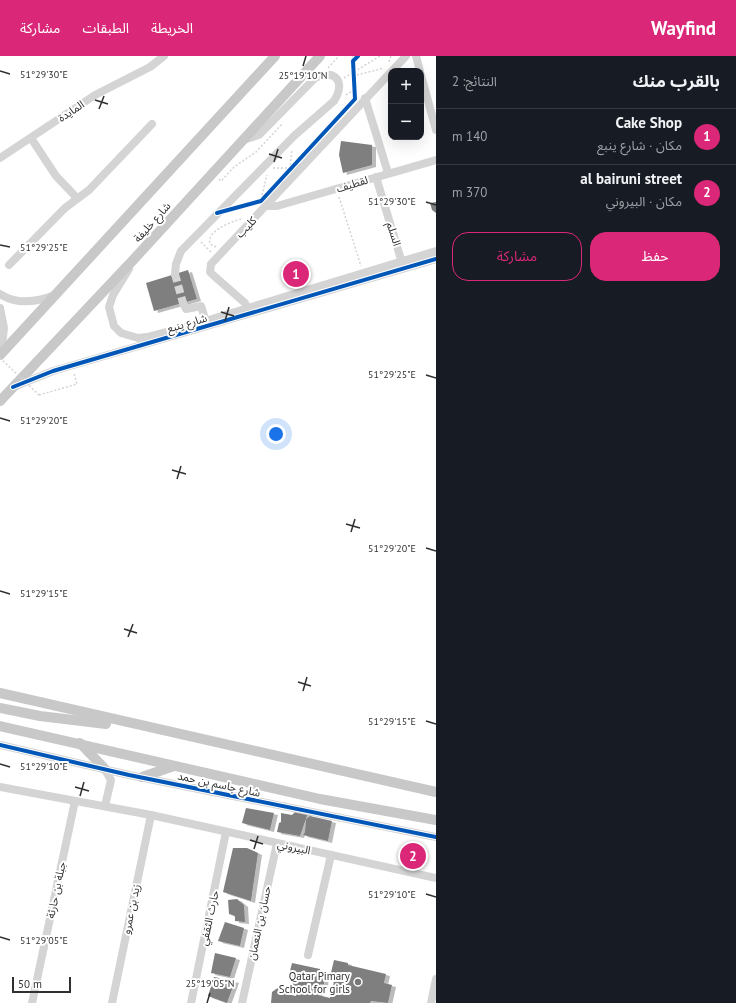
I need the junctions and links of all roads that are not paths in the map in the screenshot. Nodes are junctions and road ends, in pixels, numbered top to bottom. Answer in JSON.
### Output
{"nodes":[{"id":1,"x":164,"y":56,"type":"edge"},
{"id":2,"x":275,"y":56,"type":"edge"},
{"id":3,"x":320,"y":56,"type":"edge"},
{"id":4,"x":406,"y":56,"type":"edge"},
{"id":5,"x":416,"y":56,"type":"edge"},
{"id":6,"x":392,"y":68,"type":"edge"},
{"id":7,"x":419,"y":68,"type":"edge"},
{"id":8,"x":388,"y":72,"type":"edge"},
{"id":9,"x":424,"y":86,"type":"edge"},
{"id":10,"x":365,"y":98,"type":"junction"},
{"id":11,"x":152,"y":124,"type":"dead end"},
{"id":12,"x":436,"y":130,"type":"edge"},
{"id":13,"x":31,"y":138,"type":"junction"},
{"id":14,"x":242,"y":140,"type":"junction"},
{"id":15,"x":0,"y":158,"type":"edge"},
{"id":16,"x":436,"y":160,"type":"edge"},
{"id":17,"x":388,"y":173,"type":"junction"},
{"id":18,"x":376,"y":177,"type":"junction"},
{"id":19,"x":77,"y":198,"type":"junction"},
{"id":20,"x":264,"y":203,"type":"junction"},
{"id":21,"x":436,"y":251,"type":"edge"},
{"id":22,"x":135,"y":258,"type":"junction"},
{"id":23,"x":436,"y":259,"type":"edge"},
{"id":24,"x":8,"y":265,"type":"dead end"},
{"id":25,"x":403,"y":265,"type":"junction"},
{"id":26,"x":175,"y":274,"type":"tunnel mouth"},
{"id":27,"x":0,"y":294,"type":"edge"},
{"id":28,"x":57,"y":294,"type":"junction"},
{"id":29,"x":292,"y":298,"type":"junction"},
{"id":30,"x":183,"y":303,"type":"dead end"},
{"id":31,"x":0,"y":308,"type":"edge"},
{"id":32,"x":249,"y":311,"type":"junction"},
{"id":33,"x":206,"y":323,"type":"junction"},
{"id":34,"x":2,"y":327,"type":"edge"},
{"id":35,"x":174,"y":333,"type":"junction"},
{"id":36,"x":0,"y":355,"type":"edge"},
{"id":37,"x":13,"y":387,"type":"junction"},
{"id":38,"x":0,"y":401,"type":"edge"},
{"id":39,"x":0,"y":693,"type":"edge"},
{"id":40,"x":0,"y":708,"type":"edge"},
{"id":41,"x":0,"y":726,"type":"edge"},
{"id":42,"x":165,"y":732,"type":"junction"},
{"id":43,"x":80,"y":743,"type":"junction"},
{"id":44,"x":0,"y":745,"type":"edge"},
{"id":45,"x":175,"y":766,"type":"junction"},
{"id":46,"x":104,"y":768,"type":"junction"},
{"id":47,"x":129,"y":775,"type":"junction"},
{"id":48,"x":142,"y":777,"type":"junction"},
{"id":49,"x":0,"y":787,"type":"edge"},
{"id":50,"x":111,"y":788,"type":"junction"},
{"id":51,"x":436,"y":792,"type":"edge"},
{"id":52,"x":75,"y":800,"type":"junction"},
{"id":53,"x":106,"y":806,"type":"junction"},
{"id":54,"x":151,"y":816,"type":"junction"},
{"id":55,"x":436,"y":820,"type":"edge"},
{"id":56,"x":226,"y":832,"type":"junction"},
{"id":57,"x":436,"y":837,"type":"edge"},
{"id":58,"x":277,"y":843,"type":"junction"},
{"id":59,"x":331,"y":855,"type":"junction"},
{"id":60,"x":436,"y":878,"type":"edge"},
{"id":61,"x":308,"y":955,"type":"dead end"},
{"id":62,"x":436,"y":979,"type":"edge"},
{"id":63,"x":32,"y":1003,"type":"edge"},
{"id":64,"x":112,"y":1003,"type":"edge"},
{"id":65,"x":191,"y":1003,"type":"edge"},
{"id":66,"x":242,"y":1003,"type":"edge"},
{"id":67,"x":431,"y":1003,"type":"edge"}],
"edges":[{"from":1,"to":13,"type":"street","name":"المايدة"},
{"from":2,"to":28,"type":"main road","name":"شارع خليفة"},
{"from":3,"to":14,"type":"main road","name":"شارع خليفة"},
{"from":4,"to":6,"type":"street","name":"كليب"},
{"from":5,"to":7,"type":"street"},
{"from":8,"to":10,"type":"street","name":"كليب"},
{"from":9,"to":12,"type":"street"},
{"from":10,"to":17,"type":"street"},
{"from":10,"to":20,"type":"street","name":"كليب"},
{"from":11,"to":19,"type":"street"},
{"from":13,"to":15,"type":"street","name":"المايدة"},
{"from":13,"to":19,"type":"street"},
{"from":14,"to":22,"type":"main road","name":"شارع خليفة"},
{"from":14,"to":26,"type":"street"},
{"from":16,"to":17,"type":"street","name":"لقطيف"},
{"from":17,"to":18,"type":"street","name":"لقطيف"},
{"from":18,"to":20,"type":"street","name":"لقطيف"},
{"from":18,"to":25,"type":"street","name":"السلم"},
{"from":19,"to":24,"type":"street"},
{"from":20,"to":32,"type":"street","name":"كليب"},
{"from":21,"to":25,"type":"street","name":"شارع ينبع"},
{"from":22,"to":35,"type":"street","name":"شارع ينبع"},
{"from":22,"to":37,"type":"main road","name":"شارع خليفة"},
{"from":23,"to":25,"type":"street","name":"شارع ينبع"},
{"from":25,"to":29,"type":"street","name":"شارع ينبع"},
{"from":25,"to":29,"type":"street","name":"شارع ينبع"},
{"from":27,"to":28,"type":"street"},
{"from":28,"to":36,"type":"main road","name":"شارع خليفة"},
{"from":29,"to":32,"type":"street","name":"شارع ينبع"},
{"from":30,"to":33,"type":"street"},
{"from":31,"to":34,"type":"street"},
{"from":32,"to":33,"type":"street","name":"شارع ينبع"},
{"from":33,"to":35,"type":"street","name":"شارع ينبع"},
{"from":34,"to":36,"type":"street"},
{"from":35,"to":37,"type":"street","name":"شارع ينبع"},
{"from":37,"to":38,"type":"main road","name":"شارع خليفة"},
{"from":39,"to":42,"type":"main road"},
{"from":40,"to":42,"type":"main road"},
{"from":41,"to":43,"type":"main road","name":"شارع جاسم بن حمد"},
{"from":42,"to":51,"type":"main road"},
{"from":43,"to":45,"type":"main road","name":"شارع جاسم بن حمد"},
{"from":43,"to":46,"type":"main road"},
{"from":44,"to":46,"type":"street","name":"شارع جاسم بن حمد"},
{"from":45,"to":48,"type":"main road"},
{"from":45,"to":55,"type":"main road","name":"شارع جاسم بن حمد"},
{"from":46,"to":47,"type":"street","name":"شارع جاسم بن حمد"},
{"from":46,"to":50,"type":"street"},
{"from":47,"to":48,"type":"street","name":"شارع جاسم بن حمد"},
{"from":47,"to":50,"type":"street"},
{"from":48,"to":57,"type":"street","name":"شارع جاسم بن حمد"},
{"from":49,"to":52,"type":"street","name":"البيروني"},
{"from":50,"to":53,"type":"street"},
{"from":52,"to":53,"type":"street","name":"البيروني"},
{"from":52,"to":63,"type":"street","name":"جبلة بن حارثة"},
{"from":53,"to":54,"type":"street","name":"البيروني"},
{"from":54,"to":56,"type":"street","name":"البيروني"},
{"from":54,"to":64,"type":"street","name":"زيد بن عمرو"},
{"from":56,"to":58,"type":"street","name":"البيروني"},
{"from":56,"to":65,"type":"street","name":"حارث الثقفي"},
{"from":58,"to":59,"type":"street","name":"البيروني"},
{"from":58,"to":66,"type":"street","name":"حسان بن النعمان"},
{"from":59,"to":60,"type":"street","name":"البيروني"},
{"from":59,"to":61,"type":"street"},
{"from":62,"to":67,"type":"street"}]}
